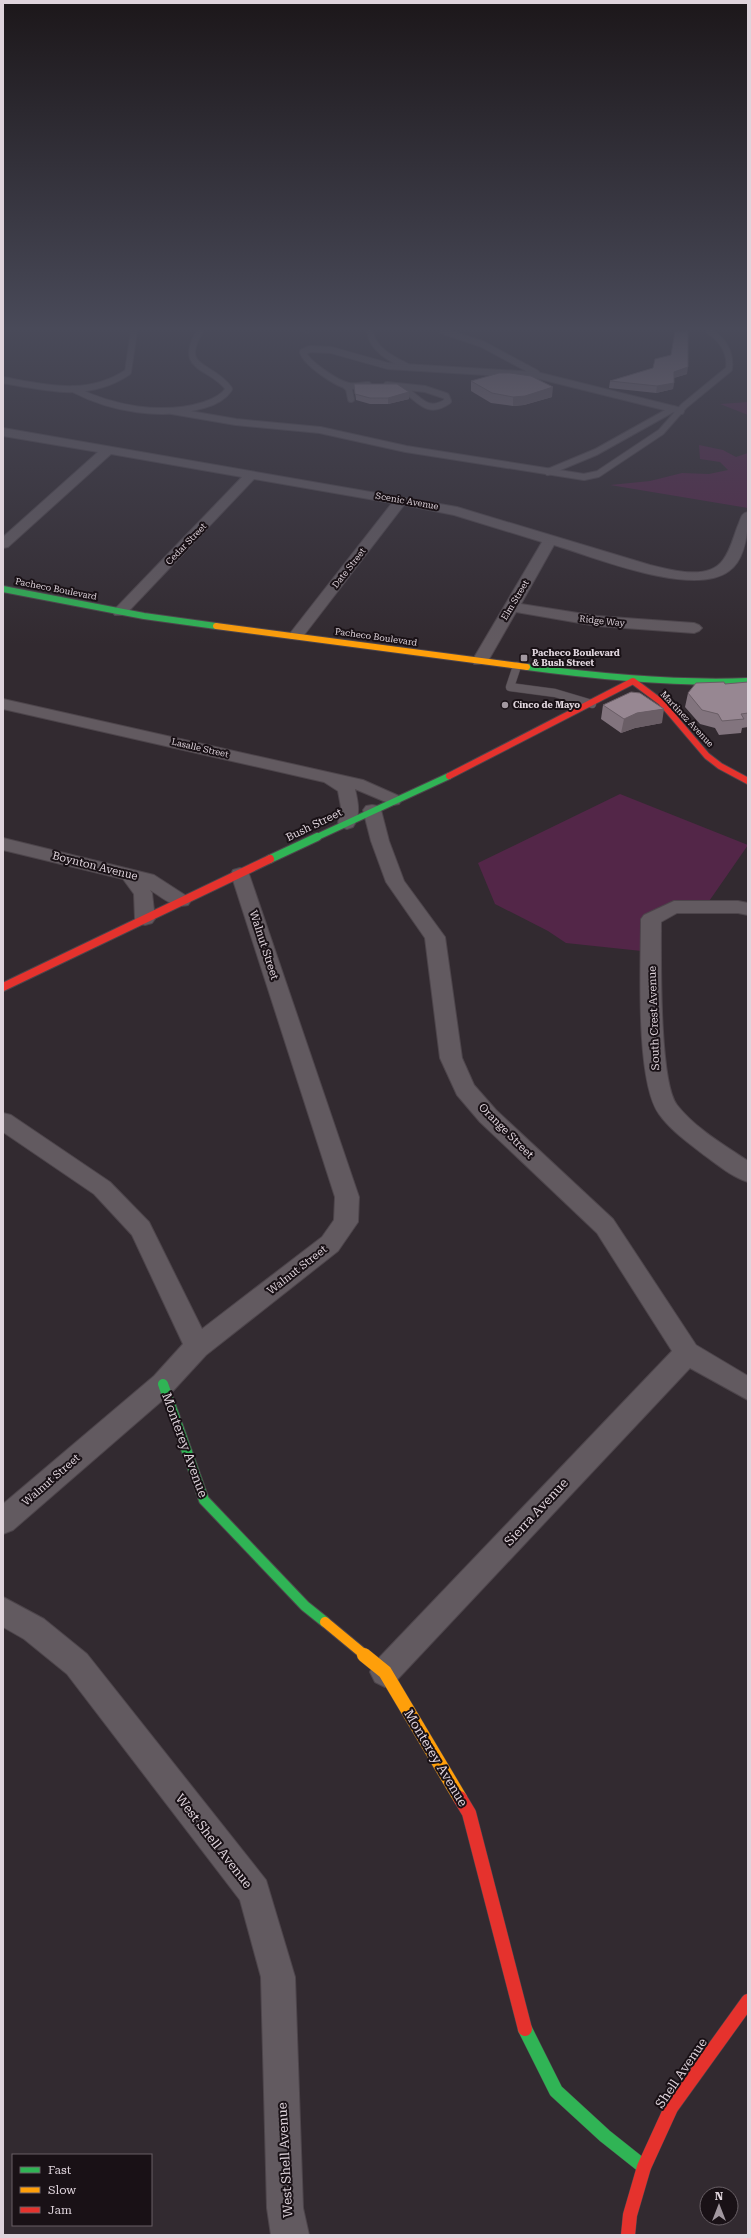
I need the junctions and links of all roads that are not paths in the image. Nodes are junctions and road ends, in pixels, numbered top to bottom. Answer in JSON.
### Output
{"nodes":[{"id":1,"x":23,"y":435,"type":"edge"},
{"id":2,"x":345,"y":435,"type":"edge"},
{"id":3,"x":626,"y":435,"type":"edge"},
{"id":4,"x":656,"y":435,"type":"edge"},
{"id":5,"x":108,"y":450,"type":"junction"},
{"id":6,"x":547,"y":472,"type":"junction"},
{"id":7,"x":251,"y":475,"type":"junction"},
{"id":8,"x":402,"y":500,"type":"junction"},
{"id":9,"x":748,"y":516,"type":"edge"},
{"id":10,"x":552,"y":539,"type":"junction"},
{"id":11,"x":3,"y":544,"type":"edge"},
{"id":12,"x":3,"y":589,"type":"edge"},
{"id":13,"x":511,"y":607,"type":"junction"},
{"id":14,"x":120,"y":612,"type":"junction"},
{"id":15,"x":694,"y":628,"type":"dead end"},
{"id":16,"x":296,"y":636,"type":"junction"},
{"id":17,"x":480,"y":662,"type":"junction"},
{"id":18,"x":517,"y":666,"type":"junction"},
{"id":19,"x":634,"y":681,"type":"junction"},
{"id":20,"x":748,"y":681,"type":"edge"},
{"id":21,"x":3,"y":704,"type":"edge"},
{"id":22,"x":592,"y":704,"type":"junction"},
{"id":23,"x":327,"y":776,"type":"junction"},
{"id":24,"x":748,"y":781,"type":"edge"},
{"id":25,"x":393,"y":800,"type":"junction"},
{"id":26,"x":372,"y":810,"type":"junction"},
{"id":27,"x":347,"y":823,"type":"junction"},
{"id":28,"x":3,"y":844,"type":"edge"},
{"id":29,"x":240,"y":874,"type":"junction"},
{"id":30,"x":130,"y":875,"type":"junction"},
{"id":31,"x":181,"y":901,"type":"junction"},
{"id":32,"x":748,"y":910,"type":"edge"},
{"id":33,"x":145,"y":919,"type":"junction"},
{"id":34,"x":3,"y":987,"type":"edge"},
{"id":35,"x":3,"y":1121,"type":"edge"},
{"id":36,"x":748,"y":1173,"type":"edge"},
{"id":37,"x":197,"y":1347,"type":"junction"},
{"id":38,"x":687,"y":1353,"type":"junction"},
{"id":39,"x":163,"y":1384,"type":"junction"},
{"id":40,"x":748,"y":1389,"type":"edge"},
{"id":41,"x":3,"y":1521,"type":"edge"},
{"id":42,"x":3,"y":1611,"type":"edge"},
{"id":43,"x":385,"y":1672,"type":"junction"},
{"id":44,"x":748,"y":2001,"type":"edge"},
{"id":45,"x":644,"y":2167,"type":"junction"},
{"id":46,"x":290,"y":2235,"type":"edge"},
{"id":47,"x":628,"y":2235,"type":"edge"}],
"edges":[{"from":1,"to":5,"type":"street","name":"Scenic Avenue"},
{"from":2,"to":6,"type":"lane"},
{"from":3,"to":6,"type":"lane"},
{"from":4,"to":6,"type":"lane"},
{"from":5,"to":7,"type":"street","name":"Scenic Avenue"},
{"from":5,"to":11,"type":"street"},
{"from":7,"to":8,"type":"street","name":"Scenic Avenue"},
{"from":7,"to":14,"type":"street","name":"Cedar Street"},
{"from":8,"to":10,"type":"street","name":"Scenic Avenue"},
{"from":8,"to":16,"type":"street","name":"Date Street"},
{"from":9,"to":10,"type":"street","name":"Scenic Avenue"},
{"from":10,"to":13,"type":"street","name":"Elm Street"},
{"from":12,"to":14,"type":"street","name":"Pacheco Boulevard"},
{"from":13,"to":15,"type":"street","name":"Ridge Way"},
{"from":13,"to":17,"type":"street","name":"Elm Street"},
{"from":14,"to":16,"type":"street","name":"Pacheco Boulevard"},
{"from":16,"to":17,"type":"street","name":"Pacheco Boulevard"},
{"from":17,"to":18,"type":"street","name":"Pacheco Boulevard"},
{"from":18,"to":19,"type":"street","name":"Pacheco Boulevard"},
{"from":18,"to":22,"type":"lane"},
{"from":19,"to":20,"type":"street","name":"Pacheco Boulevard"},
{"from":19,"to":22,"type":"street","name":"Bush Street"},
{"from":19,"to":24,"type":"street","name":"Martinez Avenue"},
{"from":21,"to":23,"type":"street","name":"Lasalle Street"},
{"from":22,"to":25,"type":"street","name":"Bush Street"},
{"from":23,"to":25,"type":"street","name":"Lasalle Street"},
{"from":23,"to":27,"type":"street"},
{"from":25,"to":26,"type":"street","name":"Bush Street"},
{"from":26,"to":27,"type":"street","name":"Bush Street"},
{"from":26,"to":38,"type":"street","name":"Orange Street"},
{"from":27,"to":29,"type":"street","name":"Bush Street"},
{"from":28,"to":30,"type":"street","name":"Boynton Avenue"},
{"from":29,"to":31,"type":"street","name":"Bush Street"},
{"from":29,"to":37,"type":"street","name":"Walnut Street"},
{"from":30,"to":31,"type":"street","name":"Boynton Avenue"},
{"from":30,"to":33,"type":"street"},
{"from":31,"to":33,"type":"street","name":"Bush Street"},
{"from":32,"to":36,"type":"street","name":"South Crest Avenue"},
{"from":33,"to":34,"type":"street","name":"Bush Street"},
{"from":35,"to":37,"type":"street"},
{"from":37,"to":39,"type":"street","name":"Walnut Street"},
{"from":38,"to":40,"type":"street","name":"Orange Street"},
{"from":38,"to":43,"type":"street","name":"Sierra Avenue"},
{"from":39,"to":41,"type":"street","name":"Walnut Street"},
{"from":39,"to":43,"type":"street","name":"Monterey Avenue"},
{"from":42,"to":46,"type":"street","name":"West Shell Avenue"},
{"from":43,"to":45,"type":"street","name":"Monterey Avenue"},
{"from":44,"to":45,"type":"street","name":"Shell Avenue"},
{"from":45,"to":47,"type":"street","name":"Shell Avenue"}]}
